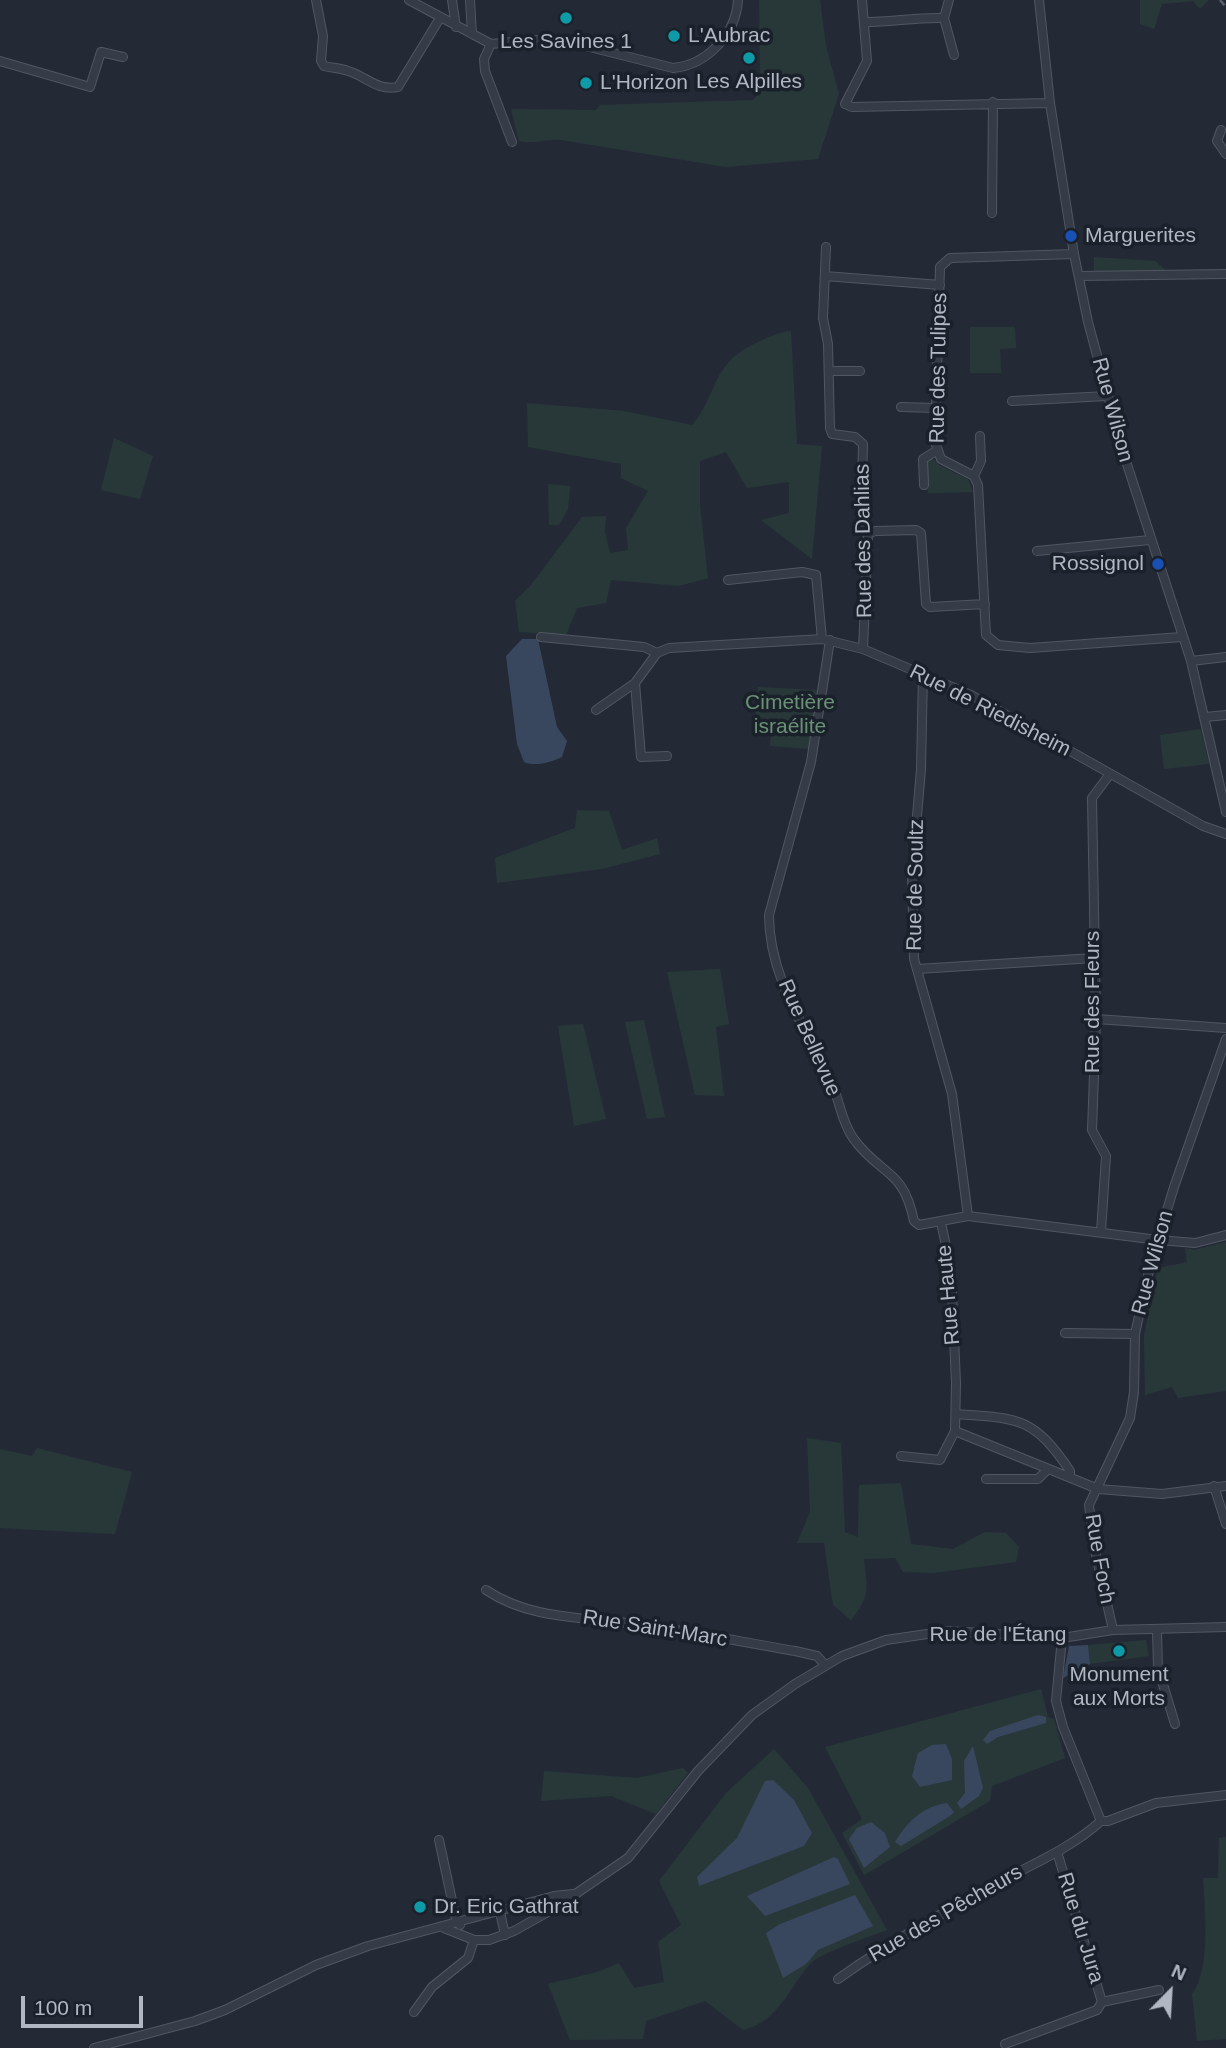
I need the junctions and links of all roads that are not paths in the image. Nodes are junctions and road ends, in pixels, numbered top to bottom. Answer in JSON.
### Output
{"nodes":[{"id":1,"x":316,"y":0,"type":"edge"},
{"id":2,"x":409,"y":0,"type":"edge"},
{"id":3,"x":452,"y":0,"type":"edge"},
{"id":4,"x":470,"y":0,"type":"edge"},
{"id":5,"x":738,"y":0,"type":"edge"},
{"id":6,"x":862,"y":0,"type":"edge"},
{"id":7,"x":949,"y":0,"type":"edge"},
{"id":8,"x":1039,"y":0,"type":"edge"},
{"id":9,"x":453,"y":12,"type":"junction"},
{"id":10,"x":943,"y":18,"type":"junction"},
{"id":11,"x":441,"y":19,"type":"junction"},
{"id":12,"x":865,"y":22,"type":"junction"},
{"id":13,"x":456,"y":27,"type":"junction"},
{"id":14,"x":472,"y":34,"type":"junction"},
{"id":15,"x":491,"y":44,"type":"junction"},
{"id":16,"x":954,"y":55,"type":"dead end"},
{"id":17,"x":123,"y":57,"type":"dead end"},
{"id":18,"x":0,"y":61,"type":"edge"},
{"id":19,"x":993,"y":103,"type":"junction"},
{"id":20,"x":1050,"y":103,"type":"junction"},
{"id":21,"x":1221,"y":130,"type":"dead end"},
{"id":22,"x":512,"y":142,"type":"dead end"},
{"id":23,"x":1226,"y":154,"type":"edge"},
{"id":24,"x":992,"y":212,"type":"dead end"},
{"id":25,"x":826,"y":247,"type":"dead end"},
{"id":26,"x":1073,"y":254,"type":"junction"},
{"id":27,"x":1226,"y":274,"type":"edge"},
{"id":28,"x":825,"y":276,"type":"junction"},
{"id":29,"x":1079,"y":276,"type":"junction"},
{"id":30,"x":940,"y":285,"type":"junction"},
{"id":31,"x":829,"y":371,"type":"junction"},
{"id":32,"x":860,"y":371,"type":"dead end"},
{"id":33,"x":1107,"y":396,"type":"junction"},
{"id":34,"x":1012,"y":401,"type":"dead end"},
{"id":35,"x":901,"y":407,"type":"dead end"},
{"id":36,"x":936,"y":408,"type":"junction"},
{"id":37,"x":980,"y":436,"type":"dead end"},
{"id":38,"x":936,"y":452,"type":"junction"},
{"id":39,"x":974,"y":475,"type":"junction"},
{"id":40,"x":924,"y":485,"type":"dead end"},
{"id":41,"x":925,"y":524,"type":"dead end"},
{"id":42,"x":921,"y":533,"type":"junction"},
{"id":43,"x":868,"y":534,"type":"junction"},
{"id":44,"x":1150,"y":540,"type":"junction"},
{"id":45,"x":1037,"y":551,"type":"dead end"},
{"id":46,"x":728,"y":580,"type":"dead end"},
{"id":47,"x":985,"y":604,"type":"junction"},
{"id":48,"x":541,"y":637,"type":"dead end"},
{"id":49,"x":1182,"y":637,"type":"junction"},
{"id":50,"x":826,"y":640,"type":"junction"},
{"id":51,"x":863,"y":649,"type":"junction"},
{"id":52,"x":657,"y":653,"type":"junction"},
{"id":53,"x":1226,"y":657,"type":"edge"},
{"id":54,"x":1191,"y":661,"type":"junction"},
{"id":55,"x":923,"y":674,"type":"junction"},
{"id":56,"x":635,"y":683,"type":"junction"},
{"id":57,"x":596,"y":710,"type":"dead end"},
{"id":58,"x":1226,"y":715,"type":"edge"},
{"id":59,"x":1206,"y":717,"type":"junction"},
{"id":60,"x":667,"y":756,"type":"dead end"},
{"id":61,"x":1110,"y":774,"type":"junction"},
{"id":62,"x":1226,"y":812,"type":"edge"},
{"id":63,"x":1226,"y":834,"type":"edge"},
{"id":64,"x":1094,"y":958,"type":"junction"},
{"id":65,"x":917,"y":969,"type":"junction"},
{"id":66,"x":1096,"y":1019,"type":"junction"},
{"id":67,"x":1226,"y":1028,"type":"edge"},
{"id":68,"x":1226,"y":1039,"type":"edge"},
{"id":69,"x":1222,"y":1065,"type":"edge"},
{"id":70,"x":968,"y":1216,"type":"junction"},
{"id":71,"x":941,"y":1223,"type":"junction"},
{"id":72,"x":1101,"y":1232,"type":"junction"},
{"id":73,"x":1226,"y":1235,"type":"edge"},
{"id":74,"x":1158,"y":1240,"type":"junction"},
{"id":75,"x":1065,"y":1333,"type":"dead end"},
{"id":76,"x":1135,"y":1334,"type":"junction"},
{"id":77,"x":956,"y":1414,"type":"junction"},
{"id":78,"x":955,"y":1431,"type":"junction"},
{"id":79,"x":901,"y":1456,"type":"dead end"},
{"id":80,"x":1047,"y":1470,"type":"junction"},
{"id":81,"x":1070,"y":1477,"type":"junction"},
{"id":82,"x":986,"y":1479,"type":"dead end"},
{"id":83,"x":1214,"y":1486,"type":"junction"},
{"id":84,"x":1226,"y":1486,"type":"edge"},
{"id":85,"x":1098,"y":1489,"type":"junction"},
{"id":86,"x":1226,"y":1524,"type":"edge"},
{"id":87,"x":486,"y":1590,"type":"dead end"},
{"id":88,"x":1226,"y":1628,"type":"edge"},
{"id":89,"x":1113,"y":1630,"type":"junction"},
{"id":90,"x":1157,"y":1630,"type":"junction"},
{"id":91,"x":1062,"y":1638,"type":"junction"},
{"id":92,"x":825,"y":1665,"type":"junction"},
{"id":93,"x":1175,"y":1724,"type":"dead end"},
{"id":94,"x":1226,"y":1795,"type":"edge"},
{"id":95,"x":1101,"y":1821,"type":"junction"},
{"id":96,"x":439,"y":1840,"type":"dead end"},
{"id":97,"x":1058,"y":1855,"type":"junction"},
{"id":98,"x":573,"y":1894,"type":"junction"},
{"id":99,"x":499,"y":1912,"type":"junction"},
{"id":100,"x":458,"y":1923,"type":"junction"},
{"id":101,"x":444,"y":1928,"type":"junction"},
{"id":102,"x":505,"y":1935,"type":"junction"},
{"id":103,"x":470,"y":1937,"type":"junction"},
{"id":104,"x":838,"y":1979,"type":"dead end"},
{"id":105,"x":1159,"y":1990,"type":"dead end"},
{"id":106,"x":1102,"y":2001,"type":"junction"},
{"id":107,"x":414,"y":2012,"type":"dead end"},
{"id":108,"x":1005,"y":2044,"type":"dead end"},
{"id":109,"x":94,"y":2048,"type":"edge"}],
"edges":[{"from":1,"to":11,"type":"street"},
{"from":2,"to":11,"type":"street"},
{"from":3,"to":9,"type":"street"},
{"from":4,"to":14,"type":"street"},
{"from":5,"to":15,"type":"street"},
{"from":6,"to":12,"type":"street"},
{"from":7,"to":10,"type":"street"},
{"from":8,"to":20,"type":"street","name":"Rue Wilson"},
{"from":9,"to":11,"type":"street"},
{"from":9,"to":13,"type":"street"},
{"from":10,"to":12,"type":"street"},
{"from":10,"to":16,"type":"street"},
{"from":11,"to":13,"type":"street"},
{"from":12,"to":19,"type":"street"},
{"from":13,"to":14,"type":"street"},
{"from":14,"to":15,"type":"street"},
{"from":15,"to":22,"type":"street"},
{"from":17,"to":18,"type":"street"},
{"from":19,"to":20,"type":"street"},
{"from":19,"to":24,"type":"street"},
{"from":20,"to":26,"type":"street","name":"Rue Wilson"},
{"from":21,"to":23,"type":"street"},
{"from":25,"to":28,"type":"street","name":"Rue des Dahlias"},
{"from":26,"to":29,"type":"street","name":"Rue Wilson"},
{"from":26,"to":30,"type":"street","name":"Rue des Tulipes"},
{"from":27,"to":29,"type":"street"},
{"from":28,"to":30,"type":"street"},
{"from":28,"to":31,"type":"street","name":"Rue des Dahlias"},
{"from":29,"to":33,"type":"street","name":"Rue Wilson"},
{"from":30,"to":36,"type":"street","name":"Rue des Tulipes"},
{"from":31,"to":32,"type":"street"},
{"from":31,"to":43,"type":"street","name":"Rue des Dahlias"},
{"from":33,"to":34,"type":"street"},
{"from":33,"to":44,"type":"street","name":"Rue Wilson"},
{"from":35,"to":36,"type":"street"},
{"from":36,"to":38,"type":"street","name":"Rue des Tulipes"},
{"from":37,"to":39,"type":"street"},
{"from":38,"to":39,"type":"street","name":"Rue des Tulipes"},
{"from":38,"to":40,"type":"street"},
{"from":39,"to":47,"type":"street"},
{"from":41,"to":42,"type":"street"},
{"from":42,"to":43,"type":"street"},
{"from":42,"to":47,"type":"street"},
{"from":43,"to":51,"type":"street","name":"Rue des Dahlias"},
{"from":44,"to":45,"type":"street"},
{"from":44,"to":49,"type":"street","name":"Rue Wilson"},
{"from":46,"to":50,"type":"street"},
{"from":47,"to":49,"type":"street"},
{"from":48,"to":52,"type":"street","name":"Rue de Riedisheim"},
{"from":49,"to":54,"type":"street","name":"Rue Wilson"},
{"from":50,"to":51,"type":"street","name":"Rue de Riedisheim"},
{"from":50,"to":52,"type":"street","name":"Rue de Riedisheim"},
{"from":50,"to":71,"type":"street","name":"Rue Bellevue"},
{"from":51,"to":55,"type":"street","name":"Rue de Riedisheim"},
{"from":52,"to":56,"type":"street"},
{"from":53,"to":54,"type":"street"},
{"from":54,"to":59,"type":"street","name":"Rue Wilson"},
{"from":55,"to":61,"type":"street","name":"Rue de Riedisheim"},
{"from":55,"to":65,"type":"street","name":"Rue de Soultz"},
{"from":56,"to":57,"type":"street"},
{"from":56,"to":60,"type":"street"},
{"from":58,"to":59,"type":"street"},
{"from":59,"to":62,"type":"street","name":"Rue Wilson"},
{"from":61,"to":63,"type":"street","name":"Rue de Riedisheim"},
{"from":61,"to":64,"type":"street","name":"Rue des Fleurs"},
{"from":64,"to":65,"type":"street"},
{"from":64,"to":66,"type":"street","name":"Rue des Fleurs"},
{"from":65,"to":70,"type":"street","name":"Rue de Soultz"},
{"from":66,"to":67,"type":"street"},
{"from":66,"to":72,"type":"street","name":"Rue des Fleurs"},
{"from":68,"to":69,"type":"street","name":"Rue Wilson"},
{"from":69,"to":74,"type":"street","name":"Rue Wilson"},
{"from":70,"to":71,"type":"street","name":"Rue Haute"},
{"from":70,"to":72,"type":"street","name":"Rue Haute"},
{"from":71,"to":77,"type":"street","name":"Rue Haute"},
{"from":72,"to":74,"type":"street","name":"Rue Haute"},
{"from":73,"to":74,"type":"street","name":"Rue Haute"},
{"from":74,"to":76,"type":"street","name":"Rue Wilson"},
{"from":75,"to":76,"type":"street"},
{"from":76,"to":85,"type":"street","name":"Rue Wilson"},
{"from":77,"to":78,"type":"street","name":"Rue Haute"},
{"from":77,"to":81,"type":"street"},
{"from":78,"to":79,"type":"street","name":"Rue Haute"},
{"from":78,"to":80,"type":"street"},
{"from":80,"to":81,"type":"street"},
{"from":80,"to":82,"type":"street"},
{"from":81,"to":85,"type":"street"},
{"from":83,"to":84,"type":"street"},
{"from":83,"to":85,"type":"street"},
{"from":83,"to":86,"type":"street"},
{"from":85,"to":89,"type":"street","name":"Rue Foch"},
{"from":87,"to":92,"type":"street","name":"Rue Saint-Marc"},
{"from":88,"to":90,"type":"street","name":"Rue de l'Étang"},
{"from":89,"to":90,"type":"street","name":"Rue de l'Étang"},
{"from":89,"to":91,"type":"street","name":"Rue de l'Étang"},
{"from":90,"to":93,"type":"street"},
{"from":91,"to":92,"type":"street","name":"Rue de l'Étang"},
{"from":91,"to":95,"type":"street"},
{"from":92,"to":98,"type":"street","name":"Rue de l'Étang"},
{"from":94,"to":95,"type":"street"},
{"from":95,"to":97,"type":"street","name":"Rue des Pêcheurs"},
{"from":96,"to":100,"type":"street"},
{"from":97,"to":104,"type":"street","name":"Rue des Pêcheurs"},
{"from":97,"to":106,"type":"street","name":"Rue du Jura"},
{"from":98,"to":99,"type":"street","name":"Rue de l'Étang"},
{"from":98,"to":102,"type":"street","name":"Rue de l'Étang"},
{"from":99,"to":100,"type":"street","name":"Rue de l'Étang"},
{"from":99,"to":102,"type":"street"},
{"from":100,"to":101,"type":"street","name":"Rue de l'Étang"},
{"from":100,"to":103,"type":"street"},
{"from":101,"to":103,"type":"street","name":"Rue de l'Étang"},
{"from":101,"to":109,"type":"street","name":"Rue de l'Étang"},
{"from":102,"to":103,"type":"street","name":"Rue de l'Étang"},
{"from":103,"to":107,"type":"street"},
{"from":105,"to":106,"type":"street","name":"Rue du Jura"},
{"from":106,"to":108,"type":"street","name":"Rue du Jura"}]}
